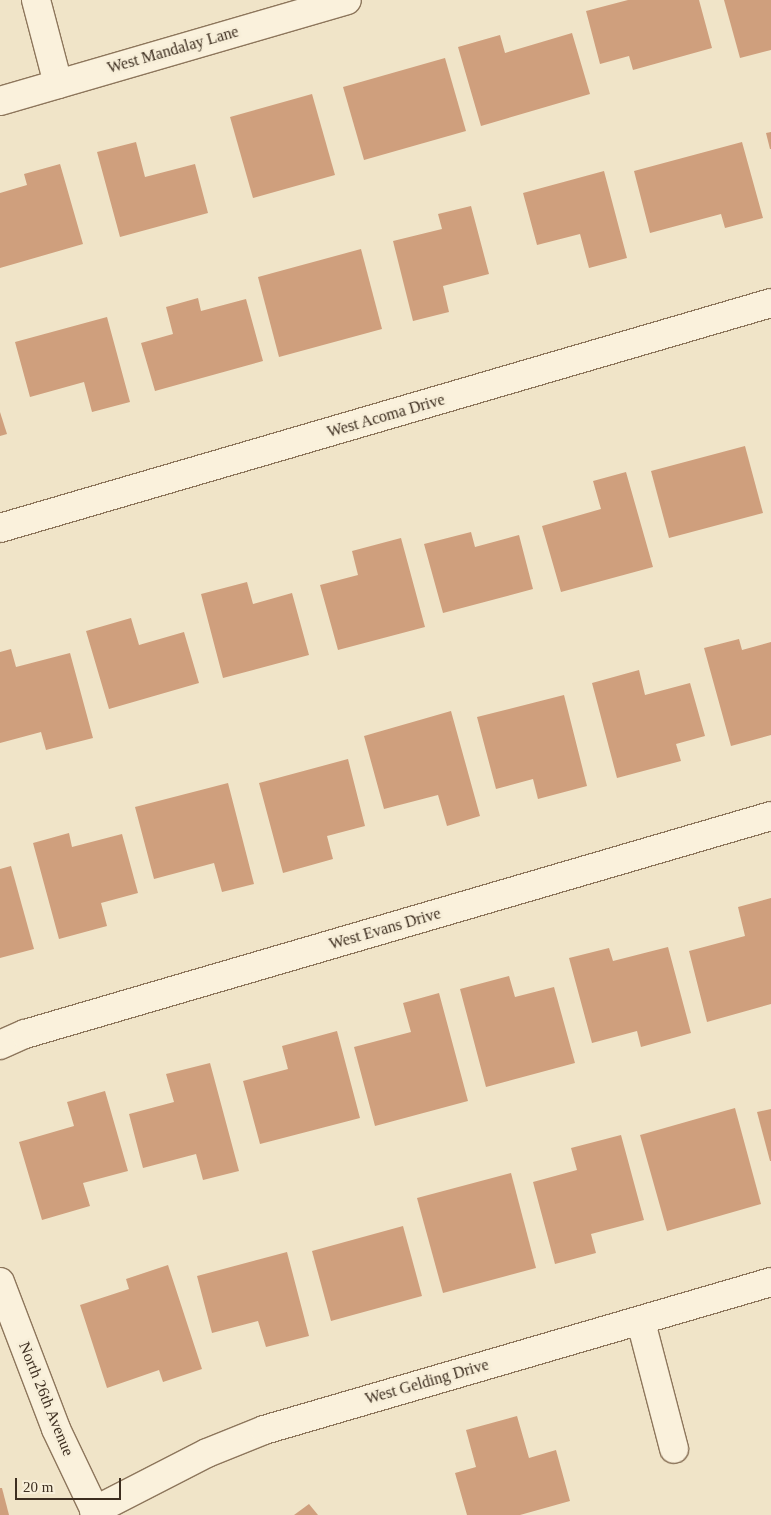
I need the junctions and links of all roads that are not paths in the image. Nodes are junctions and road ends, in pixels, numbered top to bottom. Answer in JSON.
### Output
{"nodes":[{"id":1,"x":36,"y":0,"type":"edge"},
{"id":2,"x":347,"y":0,"type":"edge"},
{"id":3,"x":58,"y":84,"type":"junction"},
{"id":4,"x":0,"y":101,"type":"edge"},
{"id":5,"x":771,"y":303,"type":"edge"},
{"id":6,"x":0,"y":528,"type":"edge"},
{"id":7,"x":771,"y":816,"type":"edge"},
{"id":8,"x":0,"y":1045,"type":"edge"},
{"id":9,"x":0,"y":1282,"type":"edge"},
{"id":10,"x":771,"y":1282,"type":"edge"},
{"id":11,"x":641,"y":1322,"type":"junction"},
{"id":12,"x":674,"y":1449,"type":"dead end"},
{"id":13,"x":96,"y":1513,"type":"edge"}],
"edges":[{"from":1,"to":3,"type":"street"},
{"from":2,"to":3,"type":"street","name":"West Mandalay Lane"},
{"from":3,"to":4,"type":"street","name":"West Mandalay Lane"},
{"from":5,"to":6,"type":"street","name":"West Acoma Drive"},
{"from":7,"to":8,"type":"street","name":"West Evans Drive"},
{"from":9,"to":13,"type":"street","name":"North 26th Avenue"},
{"from":10,"to":11,"type":"street","name":"West Gelding Drive"},
{"from":11,"to":12,"type":"street"},
{"from":11,"to":13,"type":"street","name":"West Gelding Drive"}]}
